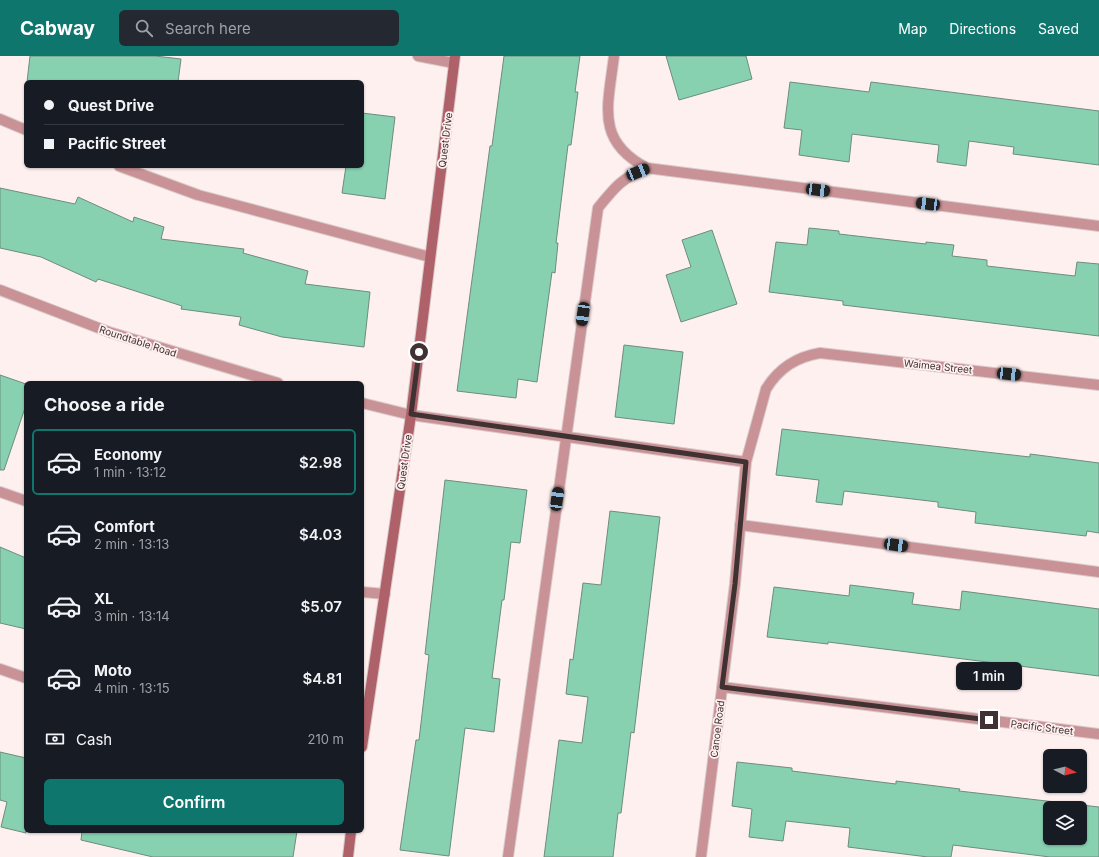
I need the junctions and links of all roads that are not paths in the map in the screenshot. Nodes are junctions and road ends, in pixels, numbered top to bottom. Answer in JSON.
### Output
{"nodes":[{"id":1,"x":418,"y":56,"type":"edge"},
{"id":2,"x":614,"y":56,"type":"edge"},
{"id":3,"x":454,"y":59,"type":"edge"},
{"id":4,"x":0,"y":119,"type":"edge"},
{"id":5,"x":24,"y":129,"type":"edge"},
{"id":6,"x":124,"y":168,"type":"edge"},
{"id":7,"x":647,"y":168,"type":"junction"},
{"id":8,"x":1099,"y":226,"type":"edge"},
{"id":9,"x":430,"y":257,"type":"junction"},
{"id":10,"x":0,"y":290,"type":"edge"},
{"id":11,"x":782,"y":370,"type":"joint"},
{"id":12,"x":271,"y":381,"type":"edge"},
{"id":13,"x":1099,"y":385,"type":"edge"},
{"id":14,"x":364,"y":403,"type":"edge"},
{"id":15,"x":411,"y":414,"type":"junction"},
{"id":16,"x":566,"y":436,"type":"junction"},
{"id":17,"x":746,"y":462,"type":"junction"},
{"id":18,"x":0,"y":492,"type":"edge"},
{"id":19,"x":24,"y":500,"type":"edge"},
{"id":20,"x":740,"y":524,"type":"junction"},
{"id":21,"x":1099,"y":572,"type":"edge"},
{"id":22,"x":364,"y":592,"type":"edge"},
{"id":23,"x":385,"y":594,"type":"junction"},
{"id":24,"x":0,"y":669,"type":"edge"},
{"id":25,"x":24,"y":677,"type":"edge"},
{"id":26,"x":722,"y":687,"type":"junction"},
{"id":27,"x":364,"y":734,"type":"edge"},
{"id":28,"x":1099,"y":734,"type":"edge"},
{"id":29,"x":351,"y":833,"type":"edge"},
{"id":30,"x":348,"y":857,"type":"edge"},
{"id":31,"x":508,"y":857,"type":"edge"},
{"id":32,"x":701,"y":857,"type":"edge"}],
"edges":[{"from":1,"to":3,"type":"street"},
{"from":2,"to":7,"type":"street"},
{"from":3,"to":9,"type":"street","name":"Quest Drive"},
{"from":4,"to":5,"type":"street"},
{"from":6,"to":9,"type":"street"},
{"from":7,"to":8,"type":"street"},
{"from":7,"to":16,"type":"street"},
{"from":9,"to":15,"type":"street","name":"Quest Drive"},
{"from":10,"to":12,"type":"street","name":"Roundtable Road"},
{"from":11,"to":13,"type":"street","name":"Waimea Street"},
{"from":11,"to":17,"type":"street","name":"Canoe Road"},
{"from":14,"to":15,"type":"street"},
{"from":15,"to":16,"type":"street"},
{"from":15,"to":23,"type":"street","name":"Quest Drive"},
{"from":16,"to":17,"type":"street"},
{"from":16,"to":31,"type":"street"},
{"from":17,"to":20,"type":"street","name":"Canoe Road"},
{"from":18,"to":19,"type":"street"},
{"from":20,"to":21,"type":"street"},
{"from":20,"to":26,"type":"street","name":"Canoe Road"},
{"from":22,"to":23,"type":"street"},
{"from":23,"to":27,"type":"street","name":"Quest Drive"},
{"from":24,"to":25,"type":"street"},
{"from":26,"to":28,"type":"street","name":"Pacific Street"},
{"from":26,"to":32,"type":"street","name":"Canoe Road"},
{"from":29,"to":30,"type":"street"}]}
